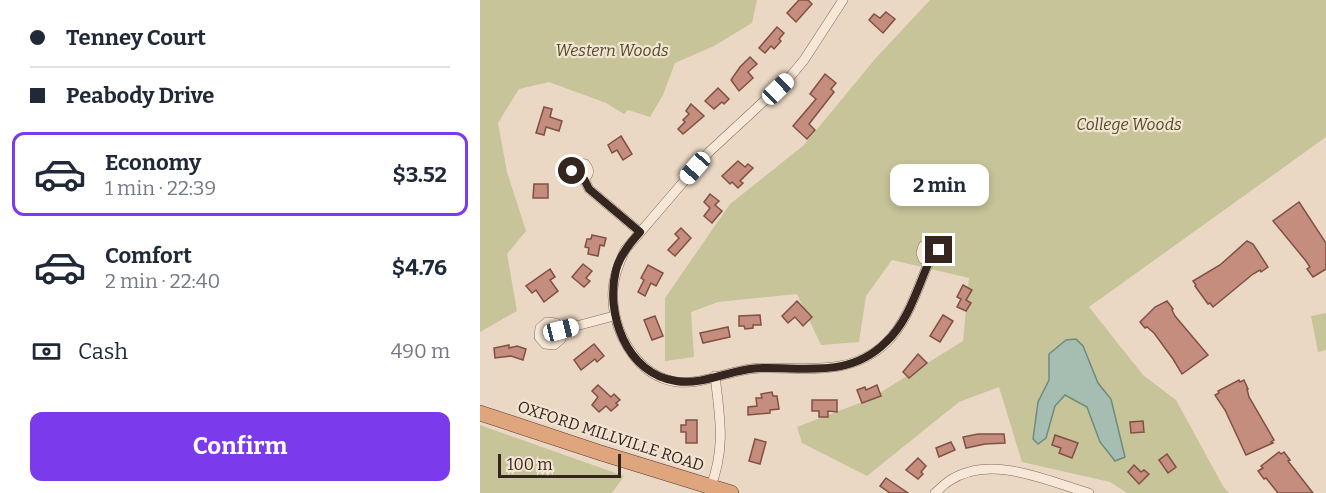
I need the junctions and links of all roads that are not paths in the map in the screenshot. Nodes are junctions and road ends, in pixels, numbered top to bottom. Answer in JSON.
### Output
{"nodes":[{"id":1,"x":843,"y":0,"type":"edge"},
{"id":2,"x":584,"y":179,"type":"dead end"},
{"id":3,"x":640,"y":232,"type":"junction"},
{"id":4,"x":929,"y":262,"type":"dead end"},
{"id":5,"x":614,"y":316,"type":"junction"},
{"id":6,"x":561,"y":330,"type":"dead end"},
{"id":7,"x":715,"y":376,"type":"junction"},
{"id":8,"x":480,"y":413,"type":"edge"},
{"id":9,"x":710,"y":490,"type":"edge"},
{"id":10,"x":731,"y":493,"type":"edge"},
{"id":11,"x":935,"y":493,"type":"edge"},
{"id":12,"x":1089,"y":493,"type":"edge"}],
"edges":[{"from":1,"to":3,"type":"street"},
{"from":2,"to":3,"type":"street"},
{"from":3,"to":5,"type":"street"},
{"from":4,"to":7,"type":"street"},
{"from":5,"to":6,"type":"street"},
{"from":5,"to":7,"type":"street"},
{"from":7,"to":9,"type":"street"},
{"from":8,"to":9,"type":"highway","name":"OXFORD MILLVILLE ROAD"},
{"from":9,"to":10,"type":"highway","name":"OXFORD MILLVILLE ROAD"},
{"from":11,"to":12,"type":"street"}]}
